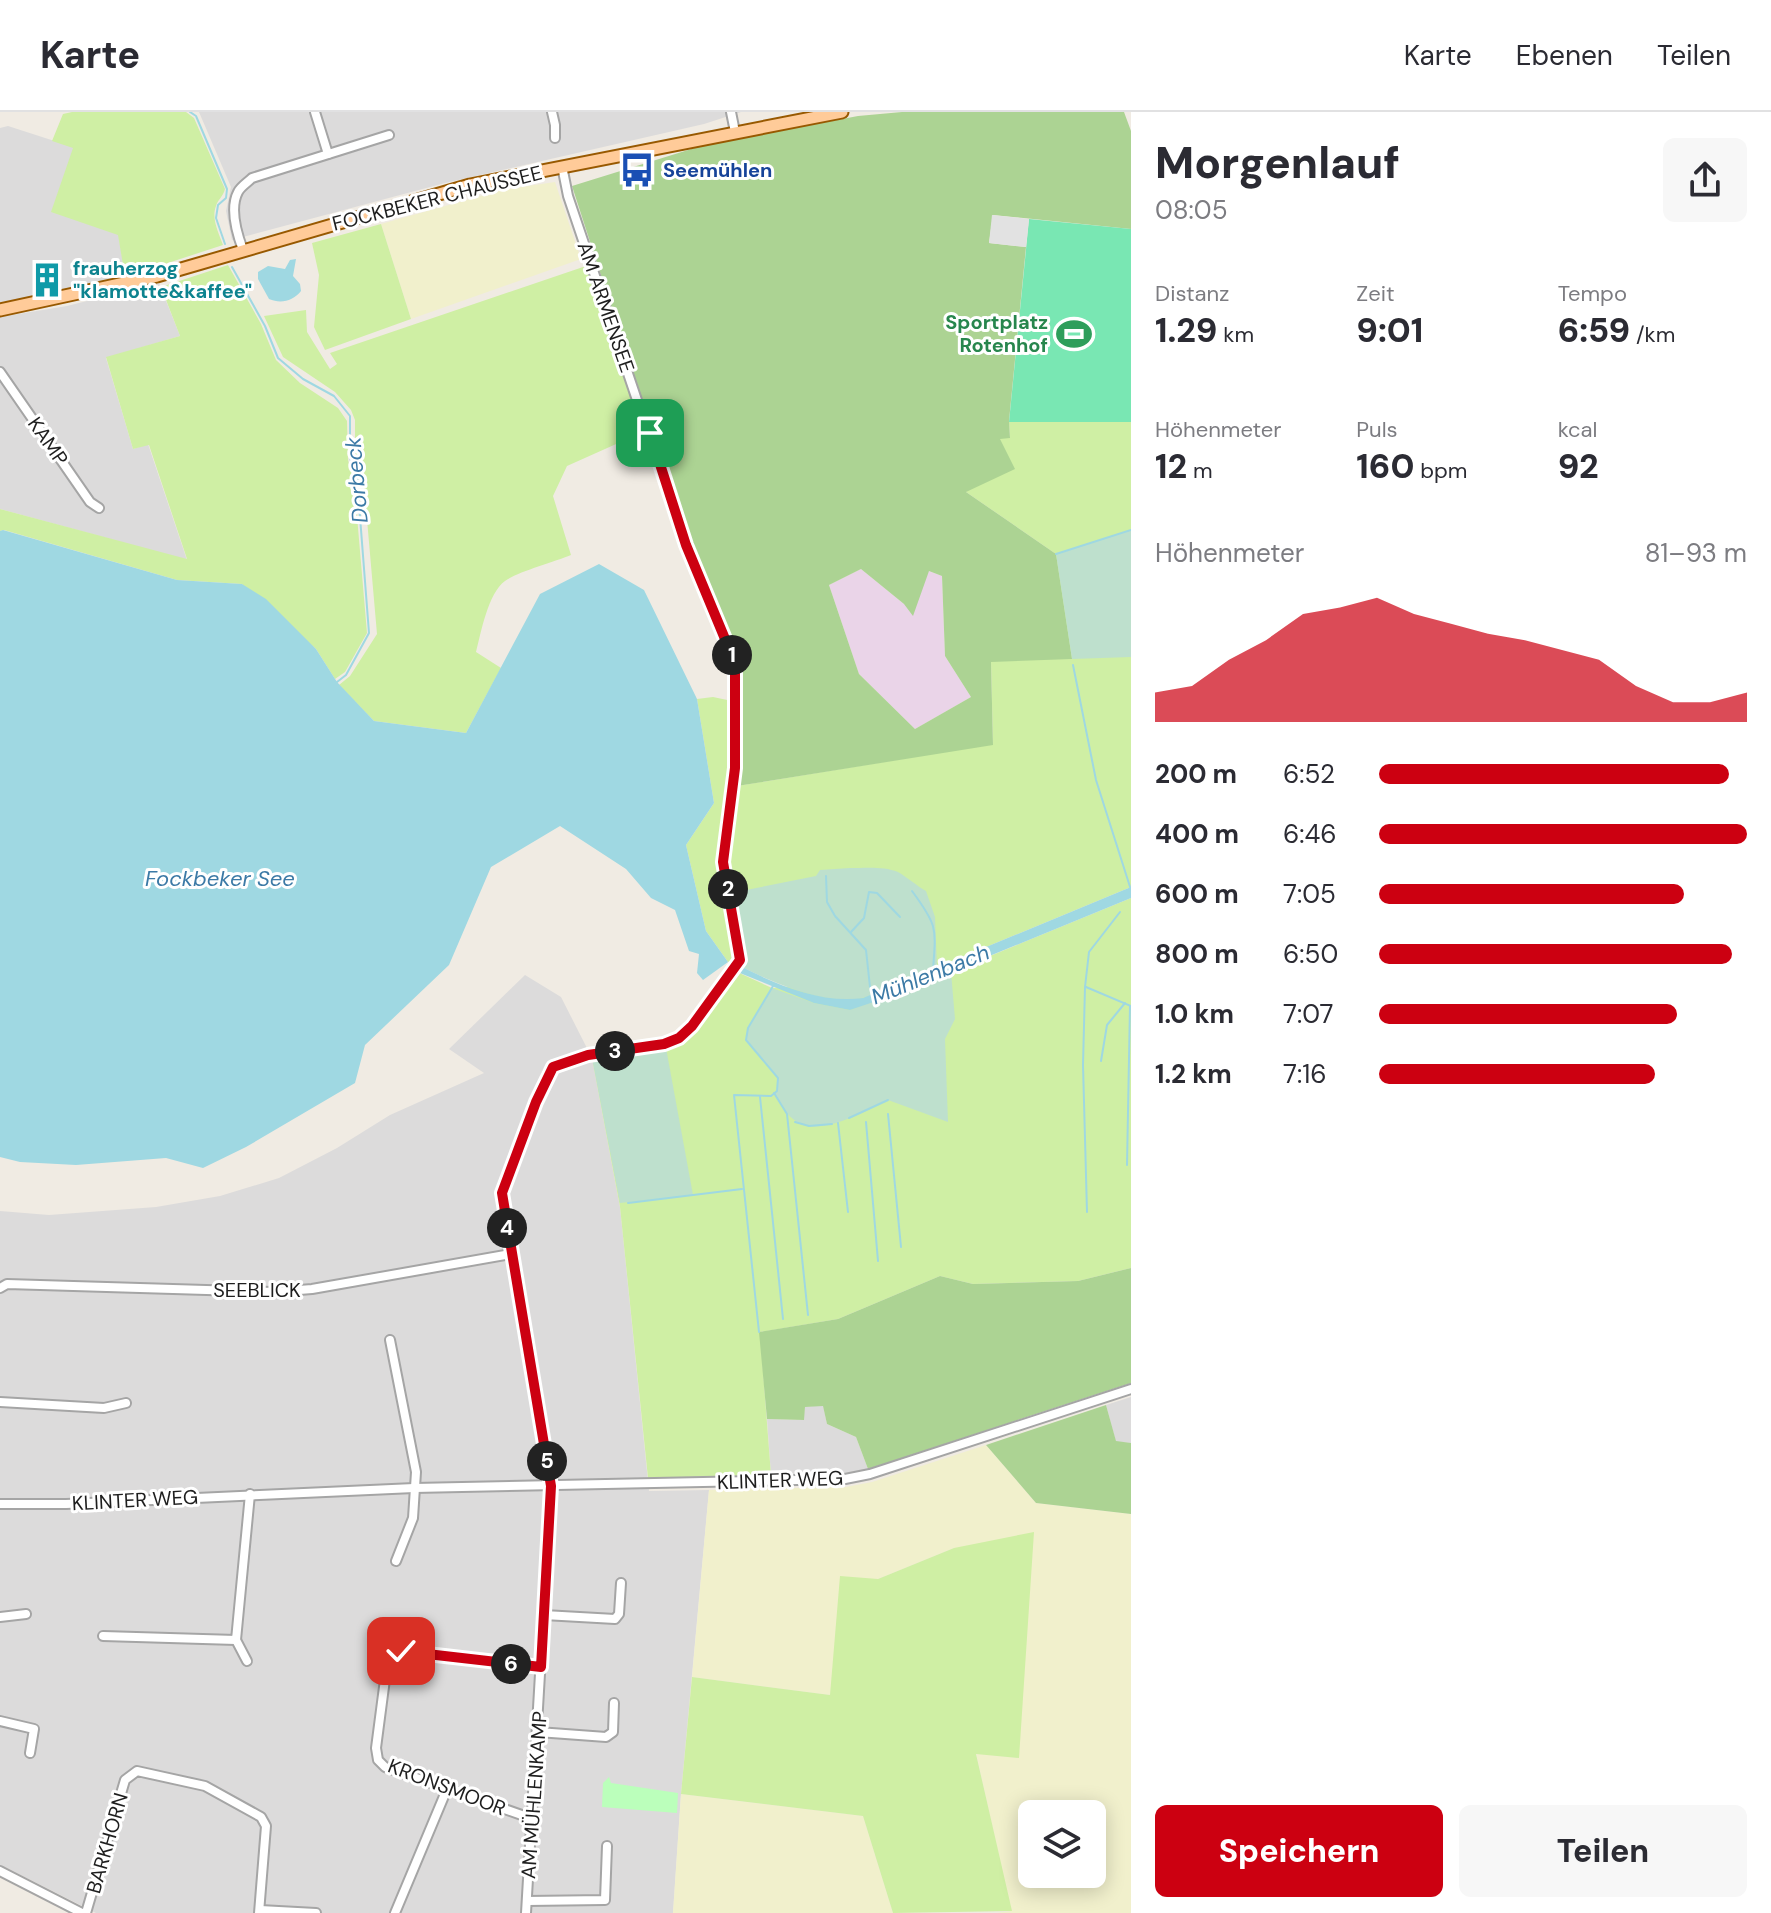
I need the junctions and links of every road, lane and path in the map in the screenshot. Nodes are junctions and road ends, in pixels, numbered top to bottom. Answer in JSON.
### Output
{"nodes":[{"id":1,"x":315,"y":112,"type":"edge"},
{"id":2,"x":552,"y":112,"type":"edge"},
{"id":3,"x":731,"y":112,"type":"edge"},
{"id":4,"x":842,"y":112,"type":"edge"},
{"id":5,"x":735,"y":132,"type":"junction"},
{"id":6,"x":389,"y":135,"type":"dead end"},
{"id":7,"x":555,"y":138,"type":"dead end"},
{"id":8,"x":328,"y":154,"type":"junction"},
{"id":9,"x":562,"y":166,"type":"junction"},
{"id":10,"x":243,"y":250,"type":"junction"},
{"id":11,"x":0,"y":310,"type":"edge"},
{"id":12,"x":0,"y":372,"type":"edge"},
{"id":13,"x":99,"y":508,"type":"dead end"},
{"id":14,"x":548,"y":1073,"type":"joint"},
{"id":15,"x":511,"y":1254,"type":"junction"},
{"id":16,"x":0,"y":1288,"type":"edge"},
{"id":17,"x":390,"y":1340,"type":"dead end"},
{"id":18,"x":1131,"y":1389,"type":"edge"},
{"id":19,"x":0,"y":1402,"type":"edge"},
{"id":20,"x":126,"y":1403,"type":"dead end"},
{"id":21,"x":551,"y":1486,"type":"junction"},
{"id":22,"x":414,"y":1488,"type":"junction"},
{"id":23,"x":250,"y":1494,"type":"junction"},
{"id":24,"x":0,"y":1504,"type":"edge"},
{"id":25,"x":396,"y":1561,"type":"dead end"},
{"id":26,"x":621,"y":1583,"type":"dead end"},
{"id":27,"x":26,"y":1614,"type":"dead end"},
{"id":28,"x":544,"y":1615,"type":"junction"},
{"id":29,"x":0,"y":1617,"type":"edge"},
{"id":30,"x":103,"y":1636,"type":"dead end"},
{"id":31,"x":236,"y":1640,"type":"junction"},
{"id":32,"x":247,"y":1661,"type":"dead end"},
{"id":33,"x":541,"y":1667,"type":"junction"},
{"id":34,"x":614,"y":1703,"type":"dead end"},
{"id":35,"x":0,"y":1721,"type":"edge"},
{"id":36,"x":538,"y":1732,"type":"junction"},
{"id":37,"x":30,"y":1753,"type":"dead end"},
{"id":38,"x":447,"y":1789,"type":"junction"},
{"id":39,"x":533,"y":1819,"type":"junction"},
{"id":40,"x":607,"y":1846,"type":"dead end"},
{"id":41,"x":0,"y":1871,"type":"edge"},
{"id":42,"x":527,"y":1901,"type":"junction"},
{"id":43,"x":259,"y":1912,"type":"edge"},
{"id":44,"x":84,"y":1913,"type":"edge"},
{"id":45,"x":316,"y":1913,"type":"edge"},
{"id":46,"x":395,"y":1913,"type":"edge"},
{"id":47,"x":526,"y":1913,"type":"edge"}],
"edges":[{"from":1,"to":8,"type":"street"},
{"from":2,"to":7,"type":"street"},
{"from":3,"to":5,"type":"street"},
{"from":4,"to":5,"type":"main road","name":"FOCKBEKER CHAUSSEE"},
{"from":5,"to":9,"type":"main road","name":"FOCKBEKER CHAUSSEE"},
{"from":6,"to":8,"type":"street"},
{"from":8,"to":10,"type":"street"},
{"from":9,"to":10,"type":"main road","name":"FOCKBEKER CHAUSSEE"},
{"from":9,"to":14,"type":"street","name":"AM ARMENSEE"},
{"from":10,"to":11,"type":"main road","name":"FOCKBEKER CHAUSSEE"},
{"from":12,"to":13,"type":"street","name":"KAMP"},
{"from":14,"to":15,"type":"street","name":"AM MÜHLENKAMP"},
{"from":15,"to":16,"type":"street","name":"SEEBLICK"},
{"from":15,"to":21,"type":"street","name":"AM MÜHLENKAMP"},
{"from":17,"to":22,"type":"street"},
{"from":18,"to":21,"type":"street","name":"KLINTER WEG"},
{"from":19,"to":20,"type":"street"},
{"from":21,"to":22,"type":"street","name":"KLINTER WEG"},
{"from":21,"to":28,"type":"street","name":"AM MÜHLENKAMP"},
{"from":22,"to":23,"type":"street","name":"KLINTER WEG"},
{"from":22,"to":25,"type":"street"},
{"from":23,"to":24,"type":"street","name":"KLINTER WEG"},
{"from":23,"to":31,"type":"street"},
{"from":26,"to":28,"type":"street"},
{"from":27,"to":29,"type":"street"},
{"from":28,"to":33,"type":"street","name":"AM MÜHLENKAMP"},
{"from":30,"to":31,"type":"street"},
{"from":31,"to":32,"type":"street"},
{"from":33,"to":36,"type":"street","name":"AM MÜHLENKAMP"},
{"from":33,"to":38,"type":"street","name":"KRONSMOOR"},
{"from":34,"to":36,"type":"street"},
{"from":35,"to":37,"type":"street"},
{"from":36,"to":39,"type":"street","name":"AM MÜHLENKAMP"},
{"from":38,"to":39,"type":"street","name":"KRONSMOOR"},
{"from":38,"to":46,"type":"street"},
{"from":39,"to":42,"type":"street","name":"AM MÜHLENKAMP"},
{"from":40,"to":42,"type":"street"},
{"from":41,"to":44,"type":"street"},
{"from":42,"to":47,"type":"street","name":"AM MÜHLENKAMP"},
{"from":43,"to":44,"type":"street","name":"BARKHORN"},
{"from":43,"to":45,"type":"street"}]}
